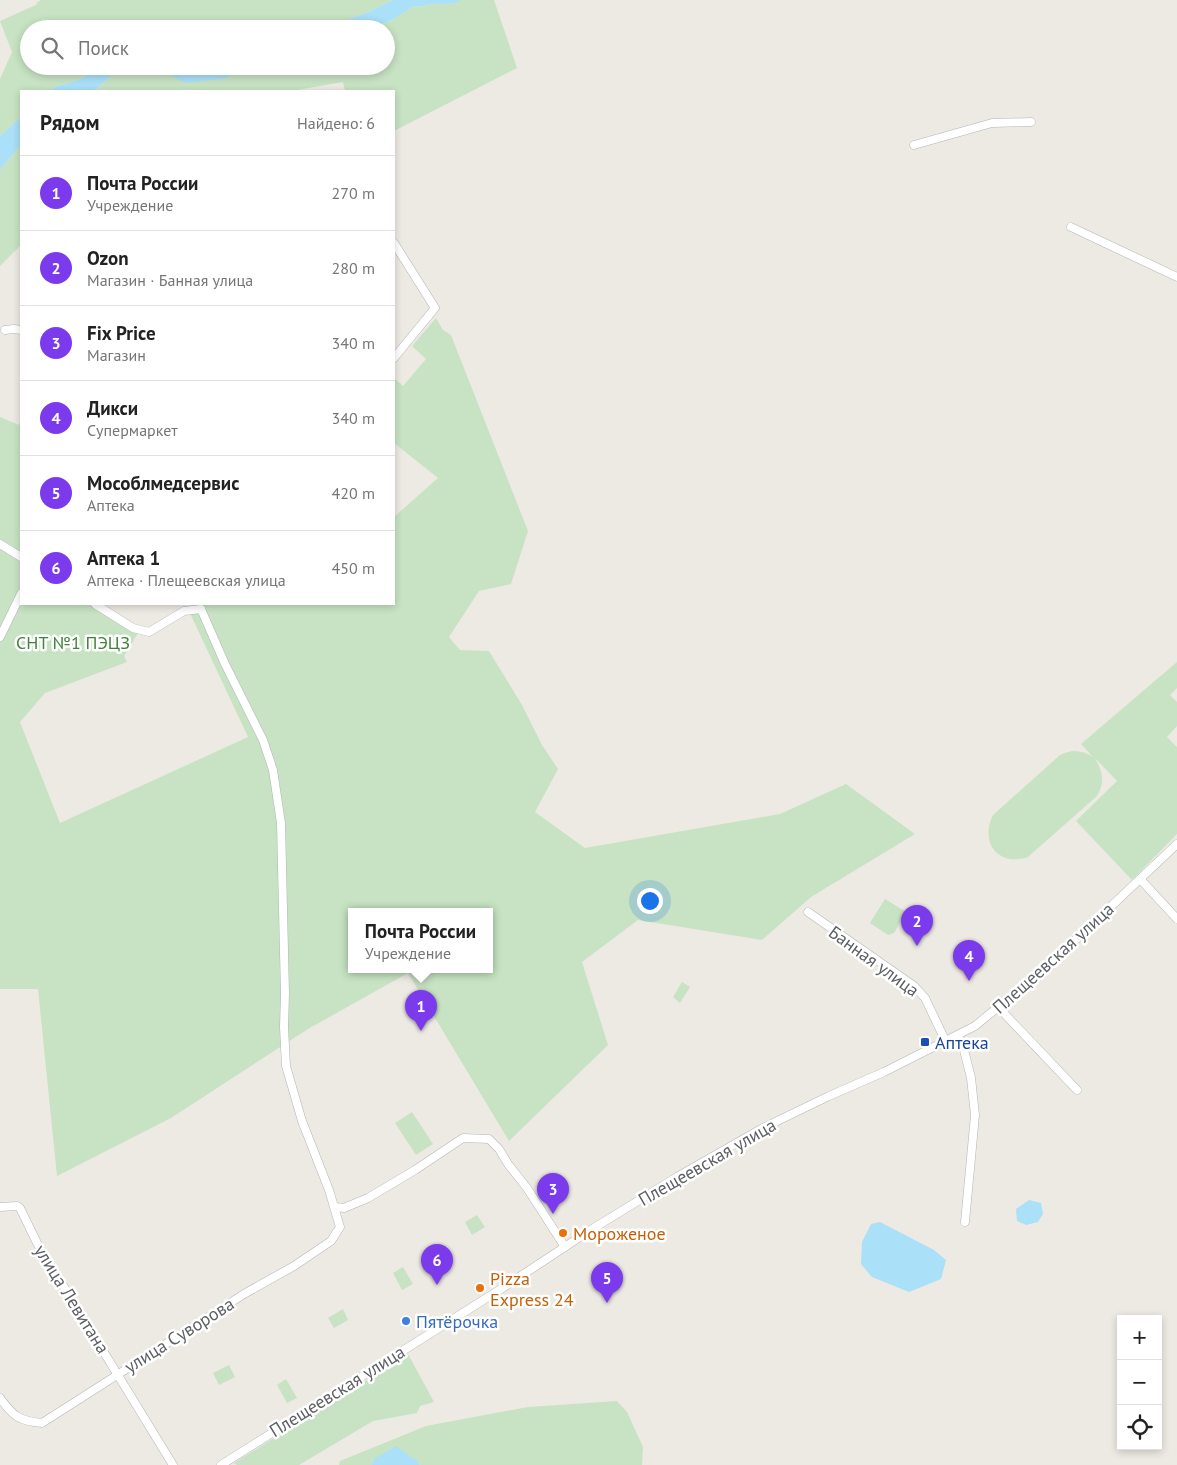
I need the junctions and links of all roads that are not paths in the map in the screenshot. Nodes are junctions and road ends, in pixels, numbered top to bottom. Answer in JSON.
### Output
{"nodes":[{"id":1,"x":1031,"y":122,"type":"dead end"},
{"id":2,"x":914,"y":145,"type":"dead end"},
{"id":3,"x":1072,"y":227,"type":"dead end"},
{"id":4,"x":395,"y":245,"type":"edge"},
{"id":5,"x":1177,"y":277,"type":"edge"},
{"id":6,"x":5,"y":330,"type":"dead end"},
{"id":7,"x":20,"y":330,"type":"edge"},
{"id":8,"x":395,"y":357,"type":"edge"},
{"id":9,"x":0,"y":544,"type":"edge"},
{"id":10,"x":20,"y":556,"type":"edge"},
{"id":11,"x":20,"y":596,"type":"edge"},
{"id":12,"x":97,"y":605,"type":"edge"},
{"id":13,"x":202,"y":606,"type":"edge"},
{"id":14,"x":0,"y":637,"type":"edge"},
{"id":15,"x":1177,"y":844,"type":"edge"},
{"id":16,"x":1141,"y":880,"type":"junction"},
{"id":17,"x":808,"y":912,"type":"dead end"},
{"id":18,"x":1177,"y":919,"type":"edge"},
{"id":19,"x":998,"y":1007,"type":"junction"},
{"id":20,"x":958,"y":1036,"type":"junction"},
{"id":21,"x":946,"y":1042,"type":"junction"},
{"id":22,"x":1077,"y":1090,"type":"dead end"},
{"id":23,"x":0,"y":1207,"type":"edge"},
{"id":24,"x":335,"y":1207,"type":"junction"},
{"id":25,"x":964,"y":1222,"type":"dead end"},
{"id":26,"x":565,"y":1247,"type":"junction"},
{"id":27,"x":117,"y":1374,"type":"junction"},
{"id":28,"x":0,"y":1398,"type":"edge"},
{"id":29,"x":173,"y":1465,"type":"edge"},
{"id":30,"x":221,"y":1465,"type":"edge"}],
"edges":[{"from":1,"to":2,"type":"street"},
{"from":3,"to":5,"type":"street"},
{"from":4,"to":8,"type":"street"},
{"from":6,"to":7,"type":"street"},
{"from":9,"to":10,"type":"street"},
{"from":11,"to":14,"type":"street"},
{"from":12,"to":13,"type":"street"},
{"from":13,"to":24,"type":"street","name":"улица Суворова"},
{"from":15,"to":16,"type":"street","name":"Плещеевская улица"},
{"from":16,"to":18,"type":"street"},
{"from":16,"to":19,"type":"street","name":"Плещеевская улица"},
{"from":17,"to":21,"type":"street","name":"Банная улица"},
{"from":19,"to":20,"type":"street","name":"Плещеевская улица"},
{"from":19,"to":22,"type":"street"},
{"from":20,"to":21,"type":"street","name":"Плещеевская улица"},
{"from":20,"to":25,"type":"street"},
{"from":21,"to":26,"type":"street","name":"Плещеевская улица"},
{"from":23,"to":27,"type":"street","name":"улица Левитана"},
{"from":24,"to":26,"type":"street"},
{"from":24,"to":27,"type":"street","name":"улица Суворова"},
{"from":26,"to":30,"type":"street","name":"Плещеевская улица"},
{"from":27,"to":28,"type":"street","name":"улица Суворова"},
{"from":27,"to":29,"type":"street","name":"улица Левитана"}]}
